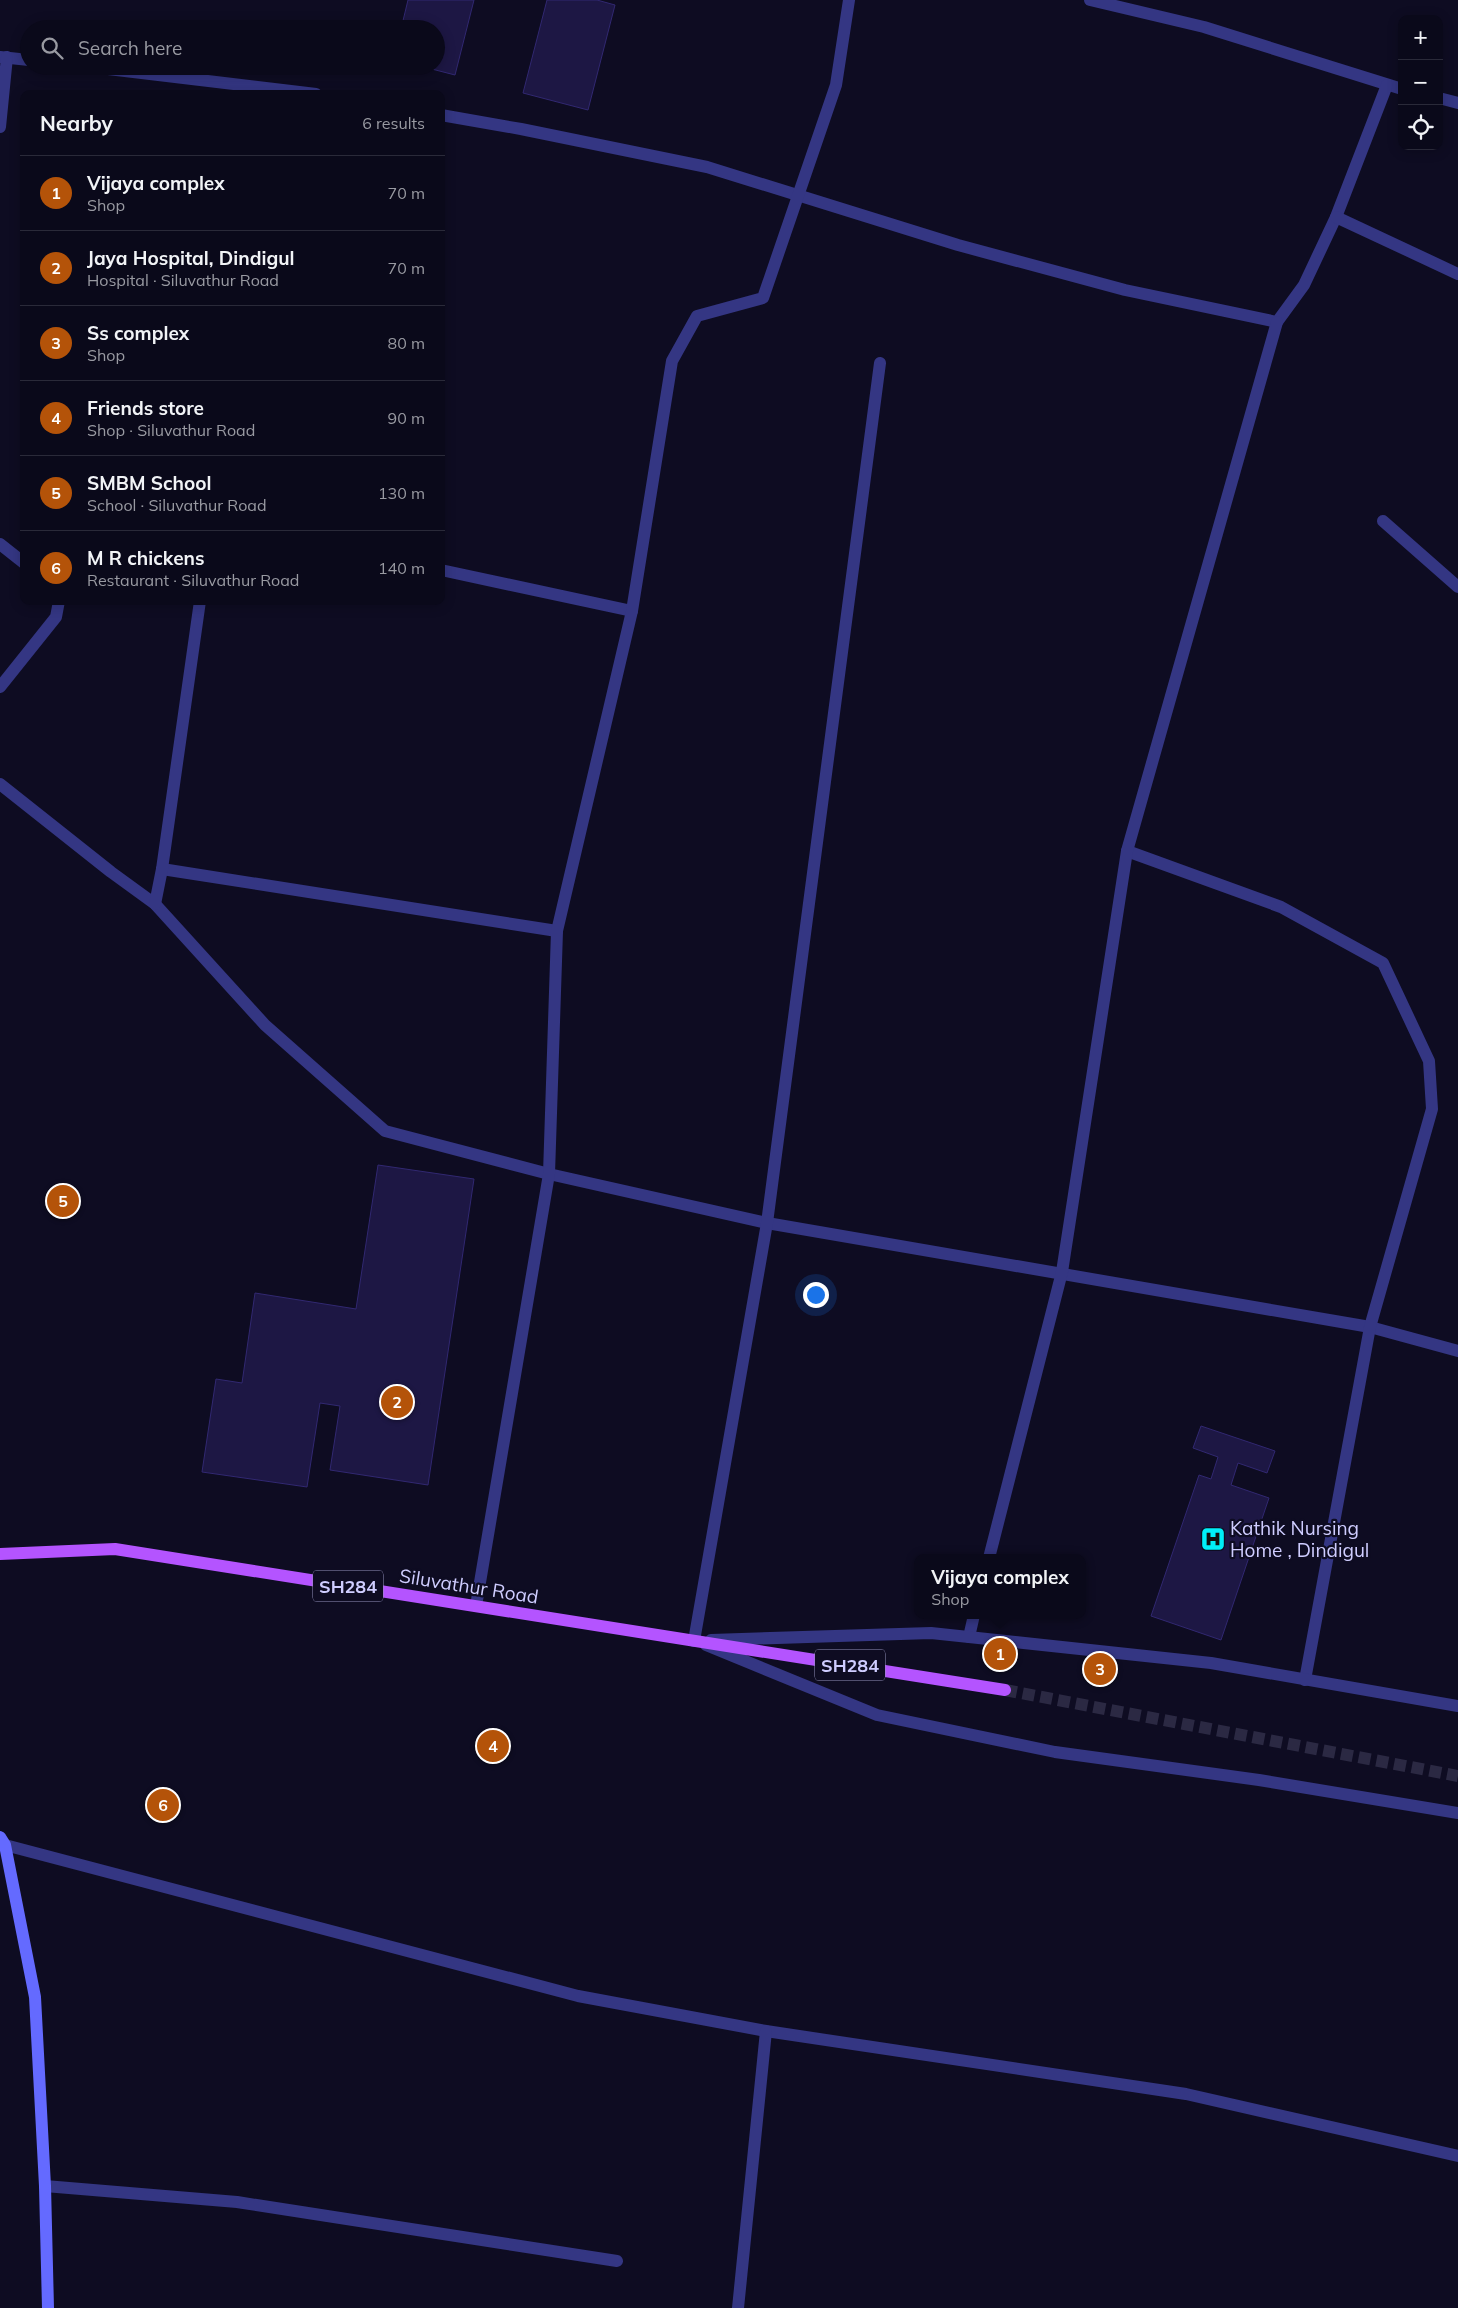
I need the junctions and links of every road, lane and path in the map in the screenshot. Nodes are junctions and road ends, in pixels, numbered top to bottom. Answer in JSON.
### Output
{"nodes":[{"id":1,"x":848,"y":0,"type":"edge"},
{"id":2,"x":1090,"y":0,"type":"edge"},
{"id":3,"x":4,"y":57,"type":"edge"},
{"id":4,"x":20,"y":59,"type":"edge"},
{"id":5,"x":159,"y":75,"type":"edge"},
{"id":6,"x":1387,"y":85,"type":"junction"},
{"id":7,"x":1398,"y":88,"type":"edge"},
{"id":8,"x":287,"y":90,"type":"edge"},
{"id":9,"x":1443,"y":99,"type":"edge"},
{"id":10,"x":1458,"y":103,"type":"edge"},
{"id":11,"x":445,"y":116,"type":"edge"},
{"id":12,"x":0,"y":127,"type":"edge"},
{"id":13,"x":799,"y":196,"type":"junction"},
{"id":14,"x":1336,"y":217,"type":"junction"},
{"id":15,"x":1458,"y":274,"type":"edge"},
{"id":16,"x":1277,"y":322,"type":"junction"},
{"id":17,"x":880,"y":363,"type":"dead end"},
{"id":18,"x":1383,"y":521,"type":"dead end"},
{"id":19,"x":0,"y":544,"type":"edge"},
{"id":20,"x":20,"y":560,"type":"edge"},
{"id":21,"x":445,"y":571,"type":"edge"},
{"id":22,"x":1458,"y":587,"type":"edge"},
{"id":23,"x":58,"y":605,"type":"edge"},
{"id":24,"x":199,"y":605,"type":"edge"},
{"id":25,"x":632,"y":611,"type":"junction"},
{"id":26,"x":0,"y":687,"type":"edge"},
{"id":27,"x":0,"y":784,"type":"edge"},
{"id":28,"x":1127,"y":852,"type":"junction"},
{"id":29,"x":162,"y":869,"type":"junction"},
{"id":30,"x":155,"y":904,"type":"junction"},
{"id":31,"x":557,"y":931,"type":"junction"},
{"id":32,"x":549,"y":1174,"type":"junction"},
{"id":33,"x":767,"y":1223,"type":"junction"},
{"id":34,"x":1062,"y":1272,"type":"junction"},
{"id":35,"x":1370,"y":1327,"type":"junction"},
{"id":36,"x":1458,"y":1351,"type":"edge"},
{"id":37,"x":0,"y":1554,"type":"edge"},
{"id":38,"x":990,"y":1554,"type":"edge"},
{"id":39,"x":476,"y":1606,"type":"junction"},
{"id":40,"x":973,"y":1619,"type":"edge"},
{"id":41,"x":969,"y":1637,"type":"junction"},
{"id":42,"x":694,"y":1641,"type":"junction"},
{"id":43,"x":1306,"y":1680,"type":"junction"},
{"id":44,"x":1006,"y":1690,"type":"tunnel mouth"},
{"id":45,"x":1458,"y":1706,"type":"edge"},
{"id":46,"x":1458,"y":1813,"type":"edge"},
{"id":47,"x":3,"y":1841,"type":"edge"},
{"id":48,"x":766,"y":2031,"type":"junction"},
{"id":49,"x":1458,"y":2156,"type":"edge"},
{"id":50,"x":45,"y":2186,"type":"junction"},
{"id":51,"x":617,"y":2261,"type":"dead end"},
{"id":52,"x":48,"y":2308,"type":"edge"},
{"id":53,"x":738,"y":2308,"type":"edge"}],
"edges":[{"from":1,"to":13,"type":"street"},
{"from":2,"to":6,"type":"street"},
{"from":3,"to":4,"type":"street"},
{"from":3,"to":12,"type":"street"},
{"from":5,"to":8,"type":"street"},
{"from":6,"to":7,"type":"street"},
{"from":6,"to":14,"type":"street"},
{"from":9,"to":10,"type":"street"},
{"from":11,"to":13,"type":"street"},
{"from":13,"to":16,"type":"street"},
{"from":13,"to":25,"type":"street"},
{"from":14,"to":15,"type":"street"},
{"from":14,"to":16,"type":"street"},
{"from":16,"to":28,"type":"street"},
{"from":17,"to":33,"type":"street"},
{"from":18,"to":22,"type":"street"},
{"from":19,"to":20,"type":"street"},
{"from":21,"to":25,"type":"street"},
{"from":23,"to":26,"type":"street"},
{"from":24,"to":29,"type":"street"},
{"from":25,"to":31,"type":"street"},
{"from":27,"to":30,"type":"street"},
{"from":28,"to":34,"type":"street"},
{"from":28,"to":35,"type":"street"},
{"from":29,"to":30,"type":"street"},
{"from":29,"to":31,"type":"street"},
{"from":30,"to":32,"type":"street"},
{"from":31,"to":32,"type":"street"},
{"from":32,"to":33,"type":"street"},
{"from":32,"to":39,"type":"street"},
{"from":33,"to":34,"type":"street"},
{"from":33,"to":42,"type":"street"},
{"from":34,"to":35,"type":"street"},
{"from":34,"to":38,"type":"street"},
{"from":35,"to":36,"type":"street"},
{"from":35,"to":43,"type":"street"},
{"from":37,"to":39,"type":"main road","name":"Siluvathur Road","number":"SH284"},
{"from":39,"to":42,"type":"main road","name":"Siluvathur Road","number":"SH284"},
{"from":40,"to":41,"type":"street"},
{"from":41,"to":42,"type":"street"},
{"from":41,"to":43,"type":"street"},
{"from":42,"to":44,"type":"main road","number":"SH284"},
{"from":42,"to":46,"type":"street"},
{"from":43,"to":45,"type":"street"},
{"from":47,"to":48,"type":"street"},
{"from":47,"to":50,"type":"street"},
{"from":48,"to":49,"type":"street"},
{"from":48,"to":53,"type":"street"},
{"from":50,"to":51,"type":"street"},
{"from":50,"to":52,"type":"street"}]}
